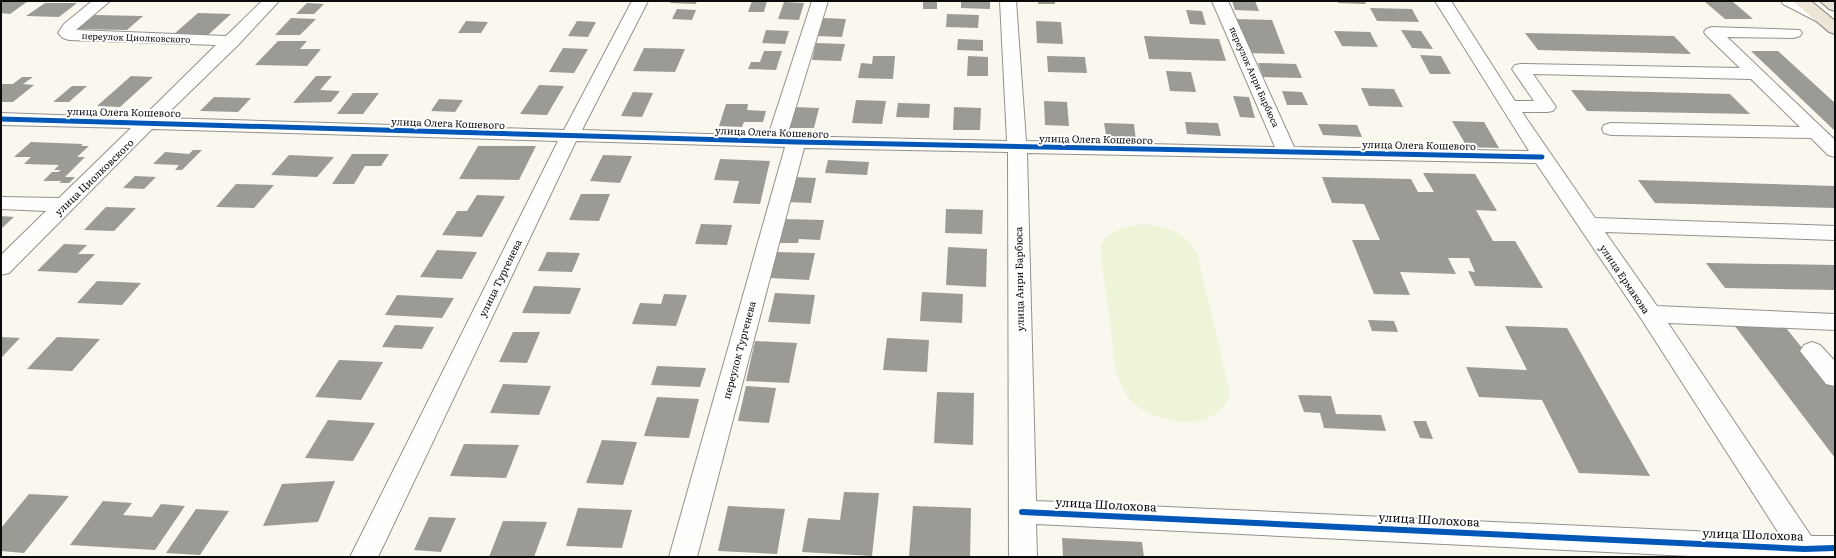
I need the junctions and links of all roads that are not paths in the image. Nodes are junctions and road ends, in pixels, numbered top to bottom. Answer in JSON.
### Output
{"nodes":[{"id":1,"x":102,"y":1,"type":"edge"},
{"id":2,"x":271,"y":1,"type":"edge"},
{"id":3,"x":640,"y":1,"type":"edge"},
{"id":4,"x":820,"y":1,"type":"edge"},
{"id":5,"x":1008,"y":1,"type":"edge"},
{"id":6,"x":1220,"y":1,"type":"edge"},
{"id":7,"x":1443,"y":1,"type":"edge"},
{"id":8,"x":1789,"y":1,"type":"edge"},
{"id":9,"x":1801,"y":1,"type":"edge"},
{"id":10,"x":1828,"y":1,"type":"edge"},
{"id":11,"x":1835,"y":6,"type":"edge"},
{"id":12,"x":1822,"y":18,"type":"junction"},
{"id":13,"x":1835,"y":29,"type":"edge"},
{"id":14,"x":1794,"y":33,"type":"dead end"},
{"id":15,"x":232,"y":41,"type":"junction"},
{"id":16,"x":1756,"y":74,"type":"junction"},
{"id":17,"x":1510,"y":106,"type":"junction"},
{"id":18,"x":1,"y":119,"type":"edge"},
{"id":19,"x":149,"y":122,"type":"junction"},
{"id":20,"x":1611,"y":129,"type":"dead end"},
{"id":21,"x":1817,"y":133,"type":"junction"},
{"id":22,"x":570,"y":137,"type":"junction"},
{"id":23,"x":786,"y":142,"type":"junction"},
{"id":24,"x":1017,"y":148,"type":"junction"},
{"id":25,"x":1835,"y":151,"type":"edge"},
{"id":26,"x":1288,"y":153,"type":"junction"},
{"id":27,"x":1542,"y":156,"type":"junction"},
{"id":28,"x":1,"y":203,"type":"edge"},
{"id":29,"x":64,"y":205,"type":"junction"},
{"id":30,"x":1588,"y":225,"type":"junction"},
{"id":31,"x":1835,"y":233,"type":"edge"},
{"id":32,"x":1,"y":268,"type":"edge"},
{"id":33,"x":1650,"y":314,"type":"junction"},
{"id":34,"x":1835,"y":322,"type":"edge"},
{"id":35,"x":1812,"y":351,"type":"dead end"},
{"id":36,"x":1835,"y":377,"type":"edge"},
{"id":37,"x":1022,"y":512,"type":"junction"},
{"id":38,"x":1835,"y":548,"type":"edge"},
{"id":39,"x":1805,"y":553,"type":"edge"},
{"id":40,"x":364,"y":557,"type":"edge"},
{"id":41,"x":683,"y":557,"type":"edge"},
{"id":42,"x":1023,"y":557,"type":"edge"}],
"edges":[{"from":1,"to":15,"type":"street","name":"переулок Циолковского"},
{"from":2,"to":15,"type":"street","name":"улица Циолковского"},
{"from":3,"to":22,"type":"street","name":"улица Тургенева"},
{"from":4,"to":23,"type":"street","name":"переулок Тургенева"},
{"from":5,"to":24,"type":"street","name":"улица Анри Барбюса"},
{"from":6,"to":26,"type":"street","name":"переулок Анри Барбюса"},
{"from":7,"to":17,"type":"street","name":"улица Ермакова"},
{"from":8,"to":12,"type":"street"},
{"from":9,"to":12,"type":"main road"},
{"from":10,"to":11,"type":"main road"},
{"from":12,"to":13,"type":"main road"},
{"from":14,"to":16,"type":"street"},
{"from":15,"to":19,"type":"street","name":"улица Циолковского"},
{"from":16,"to":17,"type":"street"},
{"from":16,"to":21,"type":"street"},
{"from":17,"to":27,"type":"street","name":"улица Ермакова"},
{"from":18,"to":19,"type":"street","name":"улица Олега Кошевого"},
{"from":19,"to":22,"type":"street","name":"улица Олега Кошевого"},
{"from":19,"to":29,"type":"street","name":"улица Циолковского"},
{"from":20,"to":21,"type":"street"},
{"from":21,"to":25,"type":"street"},
{"from":22,"to":23,"type":"street","name":"улица Олега Кошевого"},
{"from":22,"to":40,"type":"street","name":"улица Тургенева"},
{"from":23,"to":24,"type":"street","name":"улица Олега Кошевого"},
{"from":23,"to":41,"type":"street","name":"переулок Тургенева"},
{"from":24,"to":26,"type":"street","name":"улица Олега Кошевого"},
{"from":24,"to":37,"type":"street","name":"улица Анри Барбюса"},
{"from":26,"to":27,"type":"street","name":"улица Олега Кошевого"},
{"from":27,"to":30,"type":"street","name":"улица Ермакова"},
{"from":28,"to":29,"type":"street"},
{"from":29,"to":32,"type":"street","name":"улица Циолковского"},
{"from":30,"to":31,"type":"street"},
{"from":30,"to":33,"type":"street","name":"улица Ермакова"},
{"from":33,"to":34,"type":"street"},
{"from":33,"to":39,"type":"street","name":"улица Ермакова"},
{"from":35,"to":36,"type":"street"},
{"from":37,"to":39,"type":"street","name":"улица Шолохова"},
{"from":37,"to":42,"type":"street","name":"улица Анри Барбюса"},
{"from":38,"to":39,"type":"street","name":"улица Шолохова"}]}
